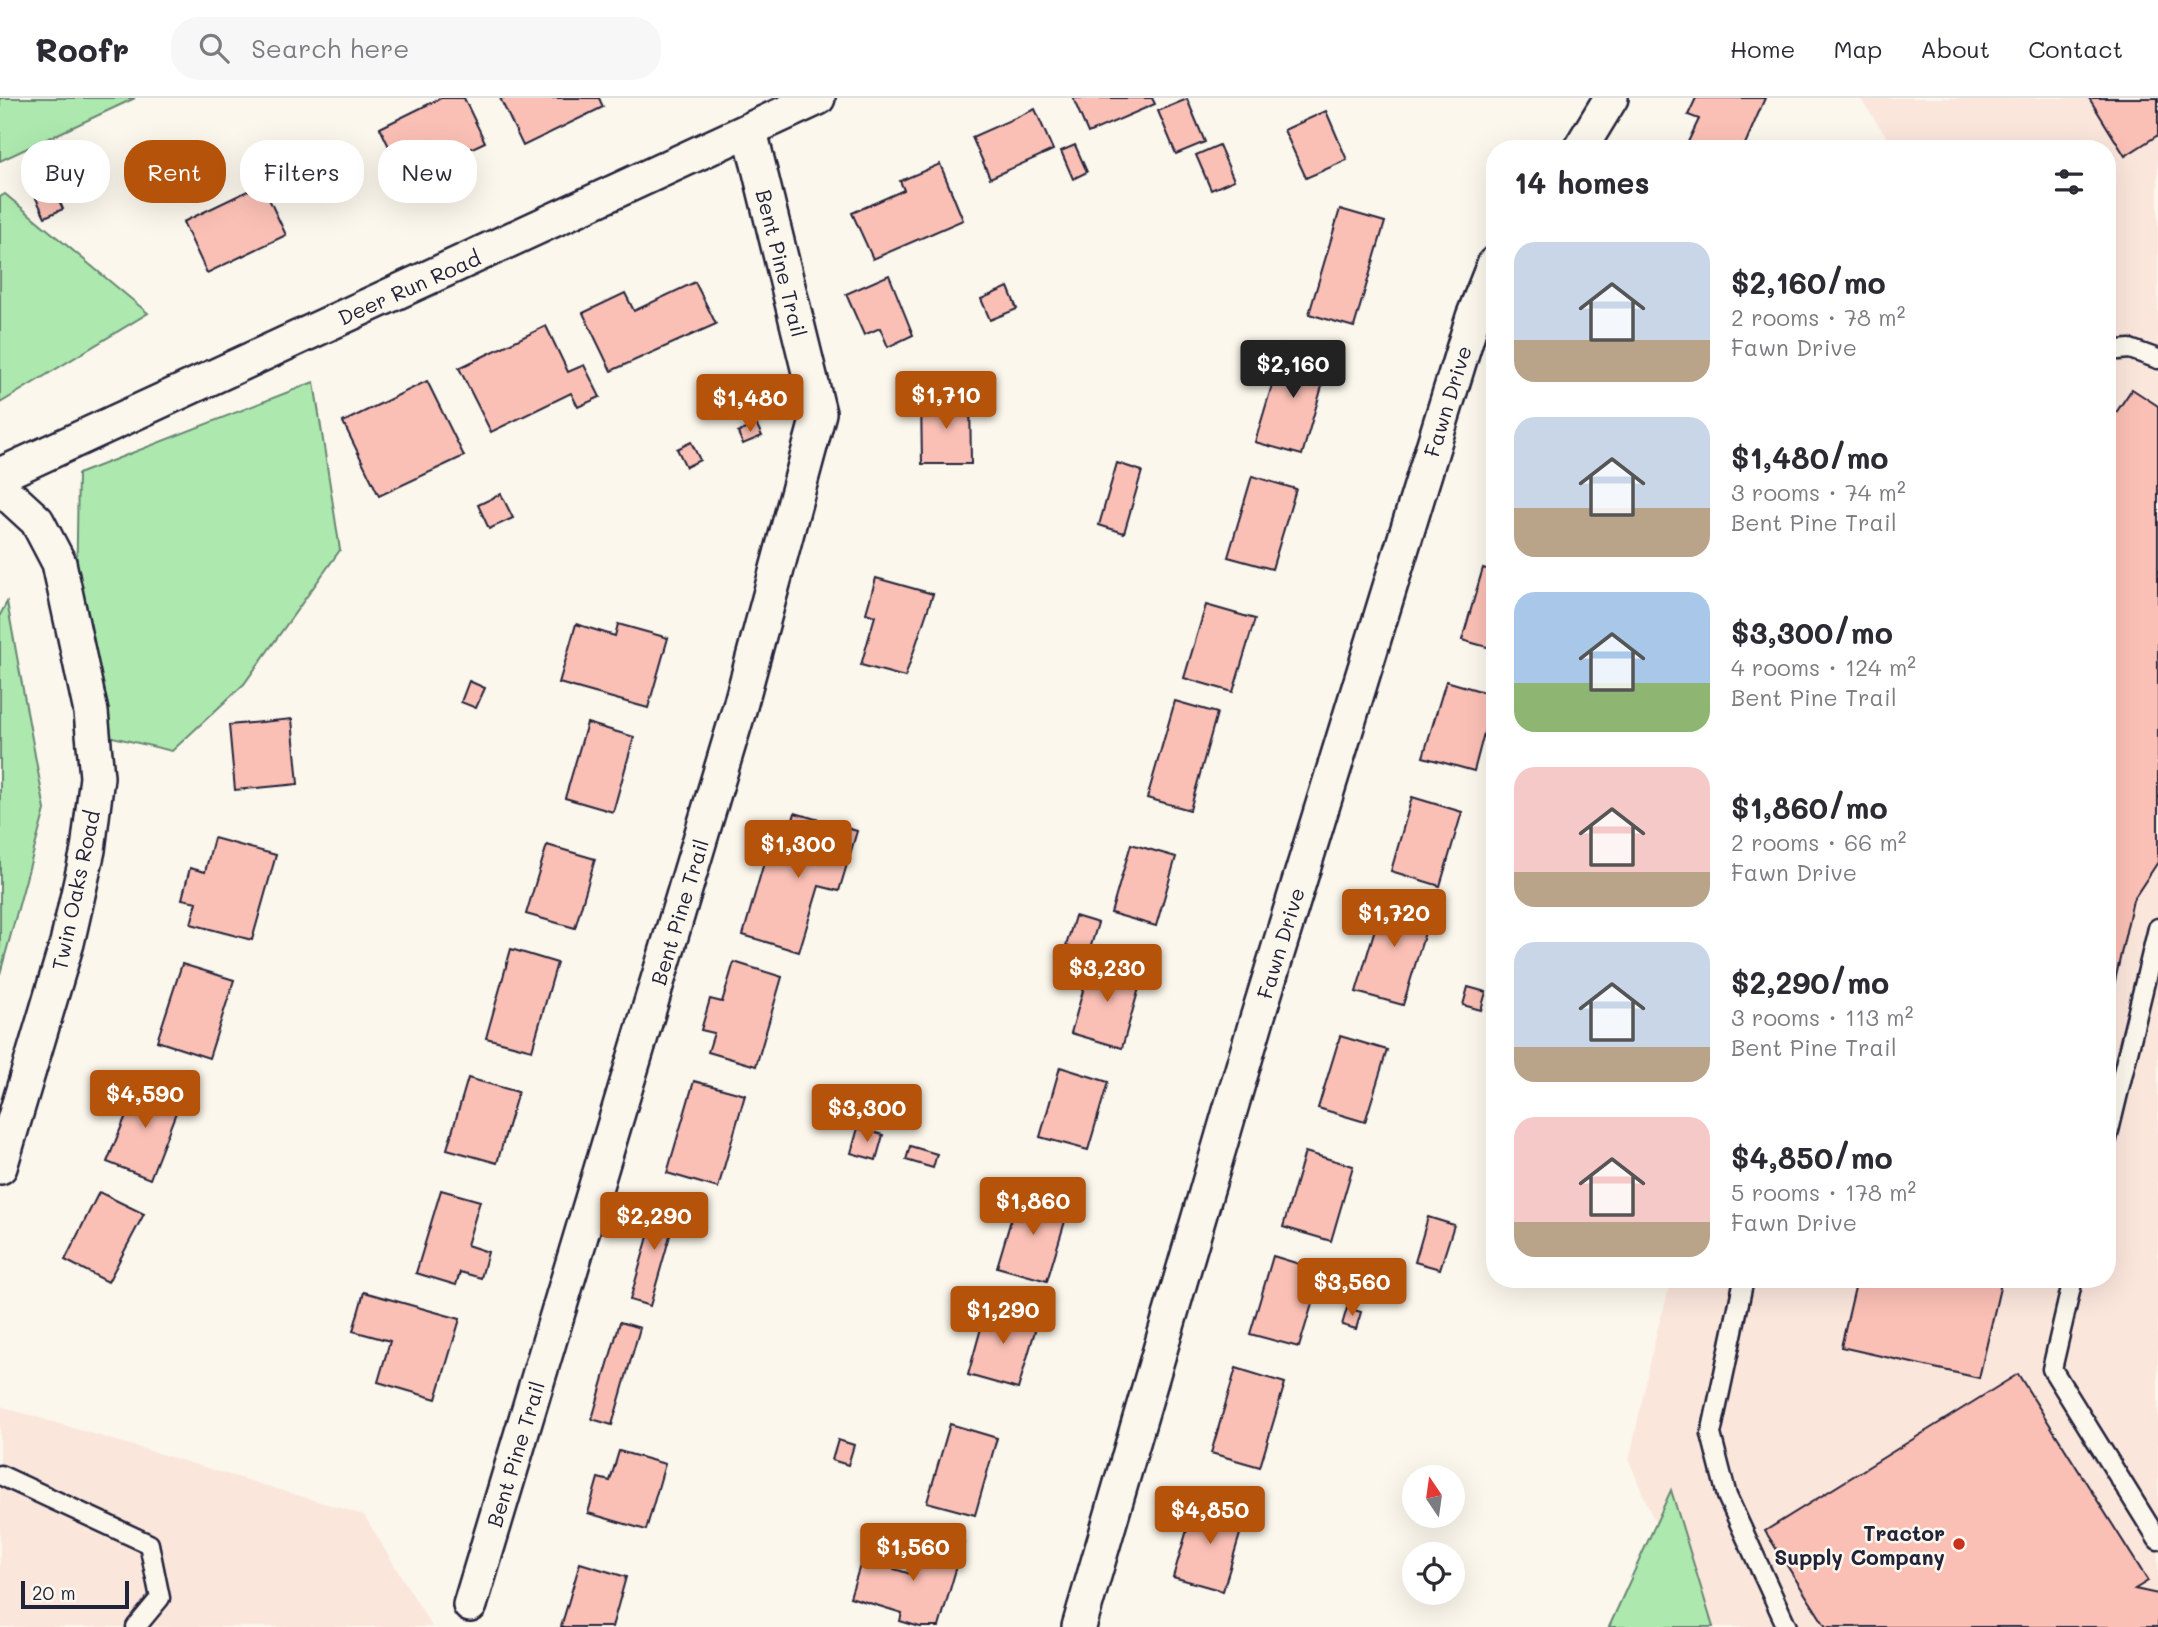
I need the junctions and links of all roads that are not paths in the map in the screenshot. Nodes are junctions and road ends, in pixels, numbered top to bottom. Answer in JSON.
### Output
{"nodes":[{"id":1,"x":818,"y":98,"type":"edge"},
{"id":2,"x":1611,"y":98,"type":"edge"},
{"id":3,"x":750,"y":131,"type":"junction"},
{"id":4,"x":1585,"y":140,"type":"edge"},
{"id":5,"x":1486,"y":285,"type":"edge"},
{"id":6,"x":2116,"y":350,"type":"edge"},
{"id":7,"x":2158,"y":359,"type":"edge"},
{"id":8,"x":4,"y":498,"type":"edge"},
{"id":9,"x":2158,"y":928,"type":"edge"},
{"id":10,"x":2116,"y":1102,"type":"edge"},
{"id":11,"x":0,"y":1167,"type":"edge"},
{"id":12,"x":1742,"y":1288,"type":"edge"},
{"id":13,"x":2071,"y":1288,"type":"edge"},
{"id":14,"x":0,"y":1475,"type":"edge"},
{"id":15,"x":2158,"y":1540,"type":"edge"},
{"id":16,"x":470,"y":1605,"type":"dead end"},
{"id":17,"x":136,"y":1627,"type":"edge"},
{"id":18,"x":1079,"y":1627,"type":"edge"},
{"id":19,"x":1787,"y":1627,"type":"edge"}],
"edges":[{"from":1,"to":3,"type":"street","name":"Deer Run Road"},
{"from":2,"to":4,"type":"street"},
{"from":3,"to":8,"type":"street","name":"Deer Run Road"},
{"from":3,"to":16,"type":"street","name":"Bent Pine Trail"},
{"from":5,"to":18,"type":"street","name":"Fawn Drive"},
{"from":6,"to":7,"type":"lane"},
{"from":8,"to":11,"type":"street","name":"Twin Oaks Road"},
{"from":9,"to":10,"type":"lane"},
{"from":12,"to":19,"type":"lane"},
{"from":13,"to":15,"type":"lane"},
{"from":14,"to":17,"type":"lane"}]}
